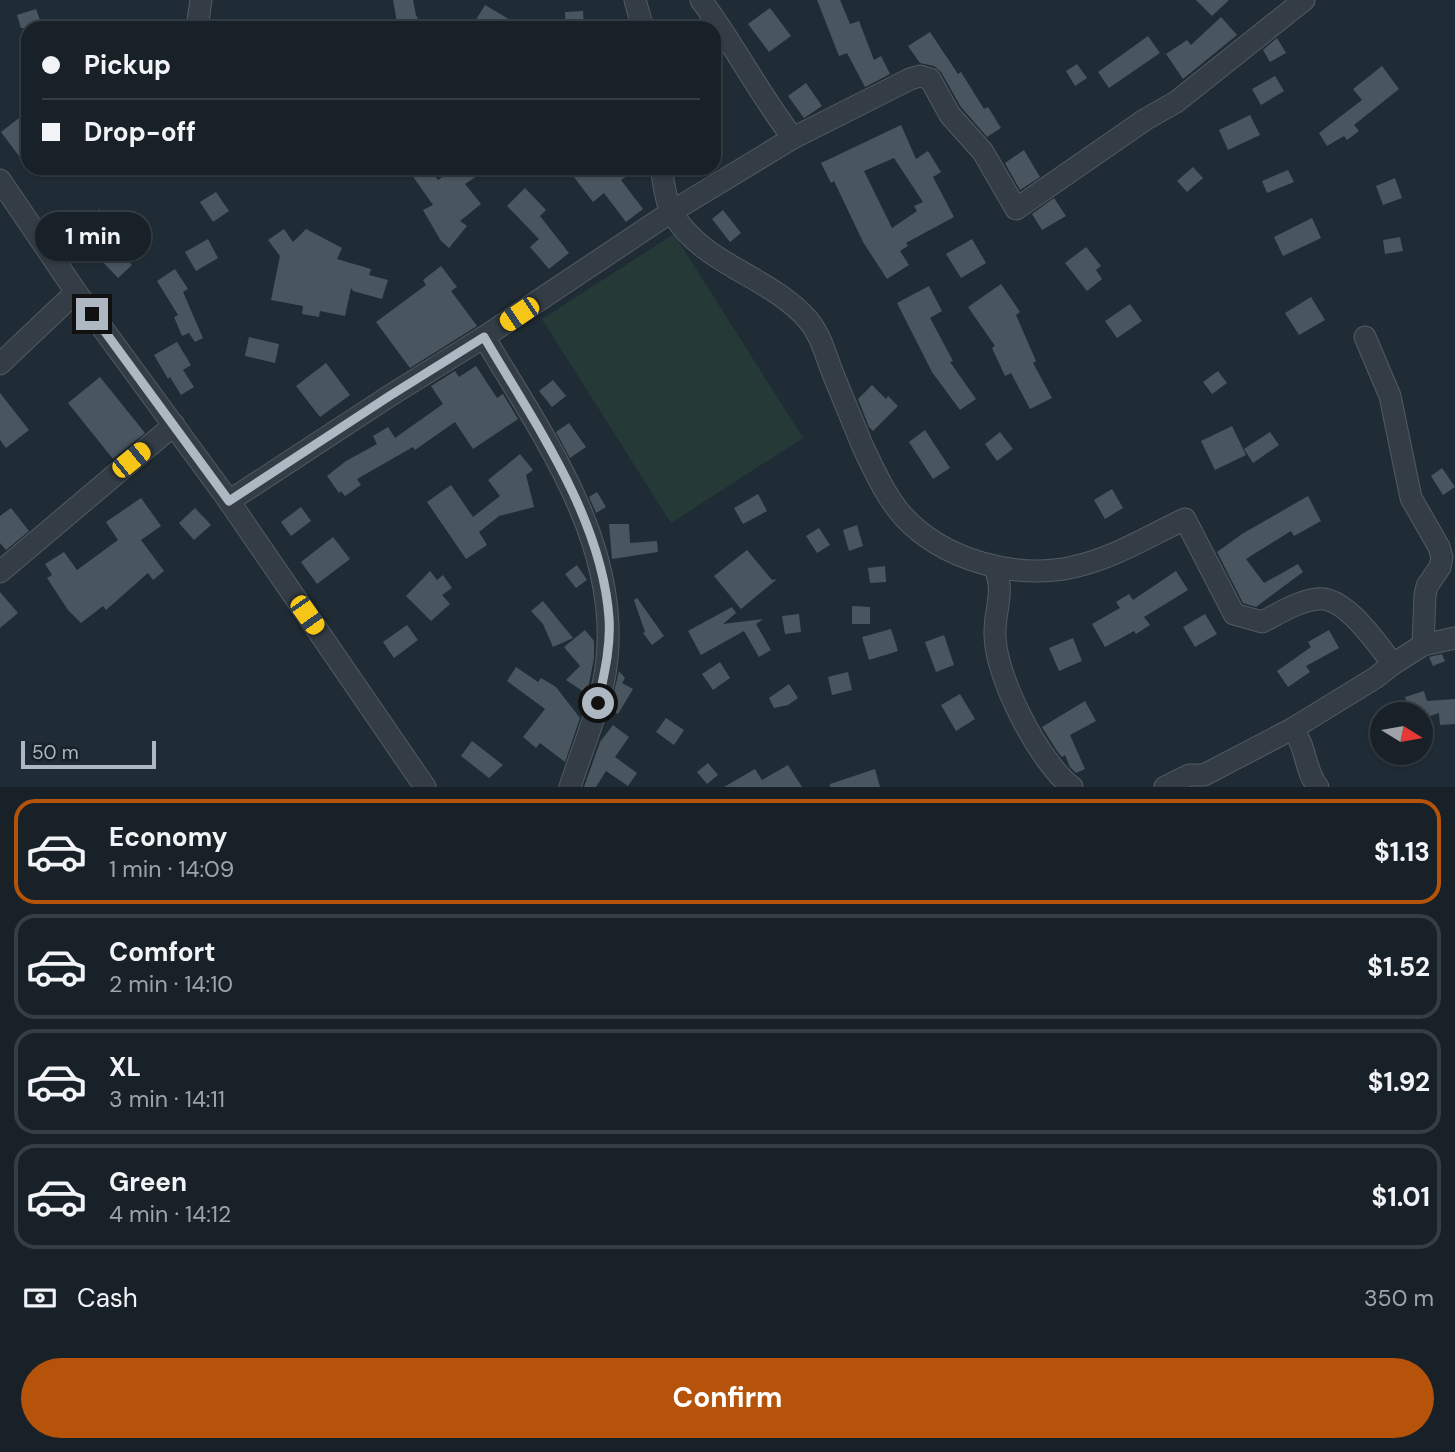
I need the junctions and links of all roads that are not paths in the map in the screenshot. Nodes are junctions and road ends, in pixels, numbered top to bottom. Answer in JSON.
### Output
{"nodes":[{"id":1,"x":201,"y":0,"type":"edge"},
{"id":2,"x":635,"y":0,"type":"edge"},
{"id":3,"x":701,"y":0,"type":"edge"},
{"id":4,"x":1304,"y":0,"type":"edge"},
{"id":5,"x":198,"y":21,"type":"edge"},
{"id":6,"x":641,"y":21,"type":"edge"},
{"id":7,"x":717,"y":21,"type":"edge"},
{"id":8,"x":721,"y":27,"type":"edge"},
{"id":9,"x":793,"y":138,"type":"junction"},
{"id":10,"x":663,"y":175,"type":"edge"},
{"id":11,"x":0,"y":180,"type":"edge"},
{"id":12,"x":671,"y":212,"type":"junction"},
{"id":13,"x":76,"y":292,"type":"junction"},
{"id":14,"x":484,"y":337,"type":"junction"},
{"id":15,"x":1365,"y":337,"type":"dead end"},
{"id":16,"x":0,"y":364,"type":"edge"},
{"id":17,"x":174,"y":425,"type":"junction"},
{"id":18,"x":229,"y":501,"type":"junction"},
{"id":19,"x":994,"y":566,"type":"junction"},
{"id":20,"x":0,"y":572,"type":"edge"},
{"id":21,"x":1455,"y":638,"type":"edge"},
{"id":22,"x":1423,"y":645,"type":"junction"},
{"id":23,"x":1392,"y":664,"type":"junction"},
{"id":24,"x":1292,"y":729,"type":"junction"},
{"id":25,"x":425,"y":787,"type":"edge"},
{"id":26,"x":570,"y":787,"type":"edge"},
{"id":27,"x":1072,"y":787,"type":"edge"},
{"id":28,"x":1165,"y":787,"type":"edge"},
{"id":29,"x":1318,"y":787,"type":"edge"}],
"edges":[{"from":1,"to":5,"type":"street"},
{"from":2,"to":6,"type":"street"},
{"from":3,"to":7,"type":"street"},
{"from":4,"to":9,"type":"street"},
{"from":8,"to":9,"type":"street"},
{"from":9,"to":12,"type":"street"},
{"from":10,"to":12,"type":"street"},
{"from":11,"to":13,"type":"street"},
{"from":12,"to":14,"type":"street"},
{"from":12,"to":19,"type":"street"},
{"from":13,"to":16,"type":"street"},
{"from":13,"to":17,"type":"street"},
{"from":14,"to":18,"type":"street"},
{"from":14,"to":26,"type":"street"},
{"from":15,"to":22,"type":"street"},
{"from":17,"to":18,"type":"street"},
{"from":17,"to":20,"type":"street"},
{"from":18,"to":25,"type":"street"},
{"from":19,"to":23,"type":"street"},
{"from":19,"to":27,"type":"street"},
{"from":21,"to":22,"type":"street"},
{"from":22,"to":23,"type":"street"},
{"from":23,"to":24,"type":"street"},
{"from":24,"to":28,"type":"street"},
{"from":24,"to":29,"type":"street"}]}
